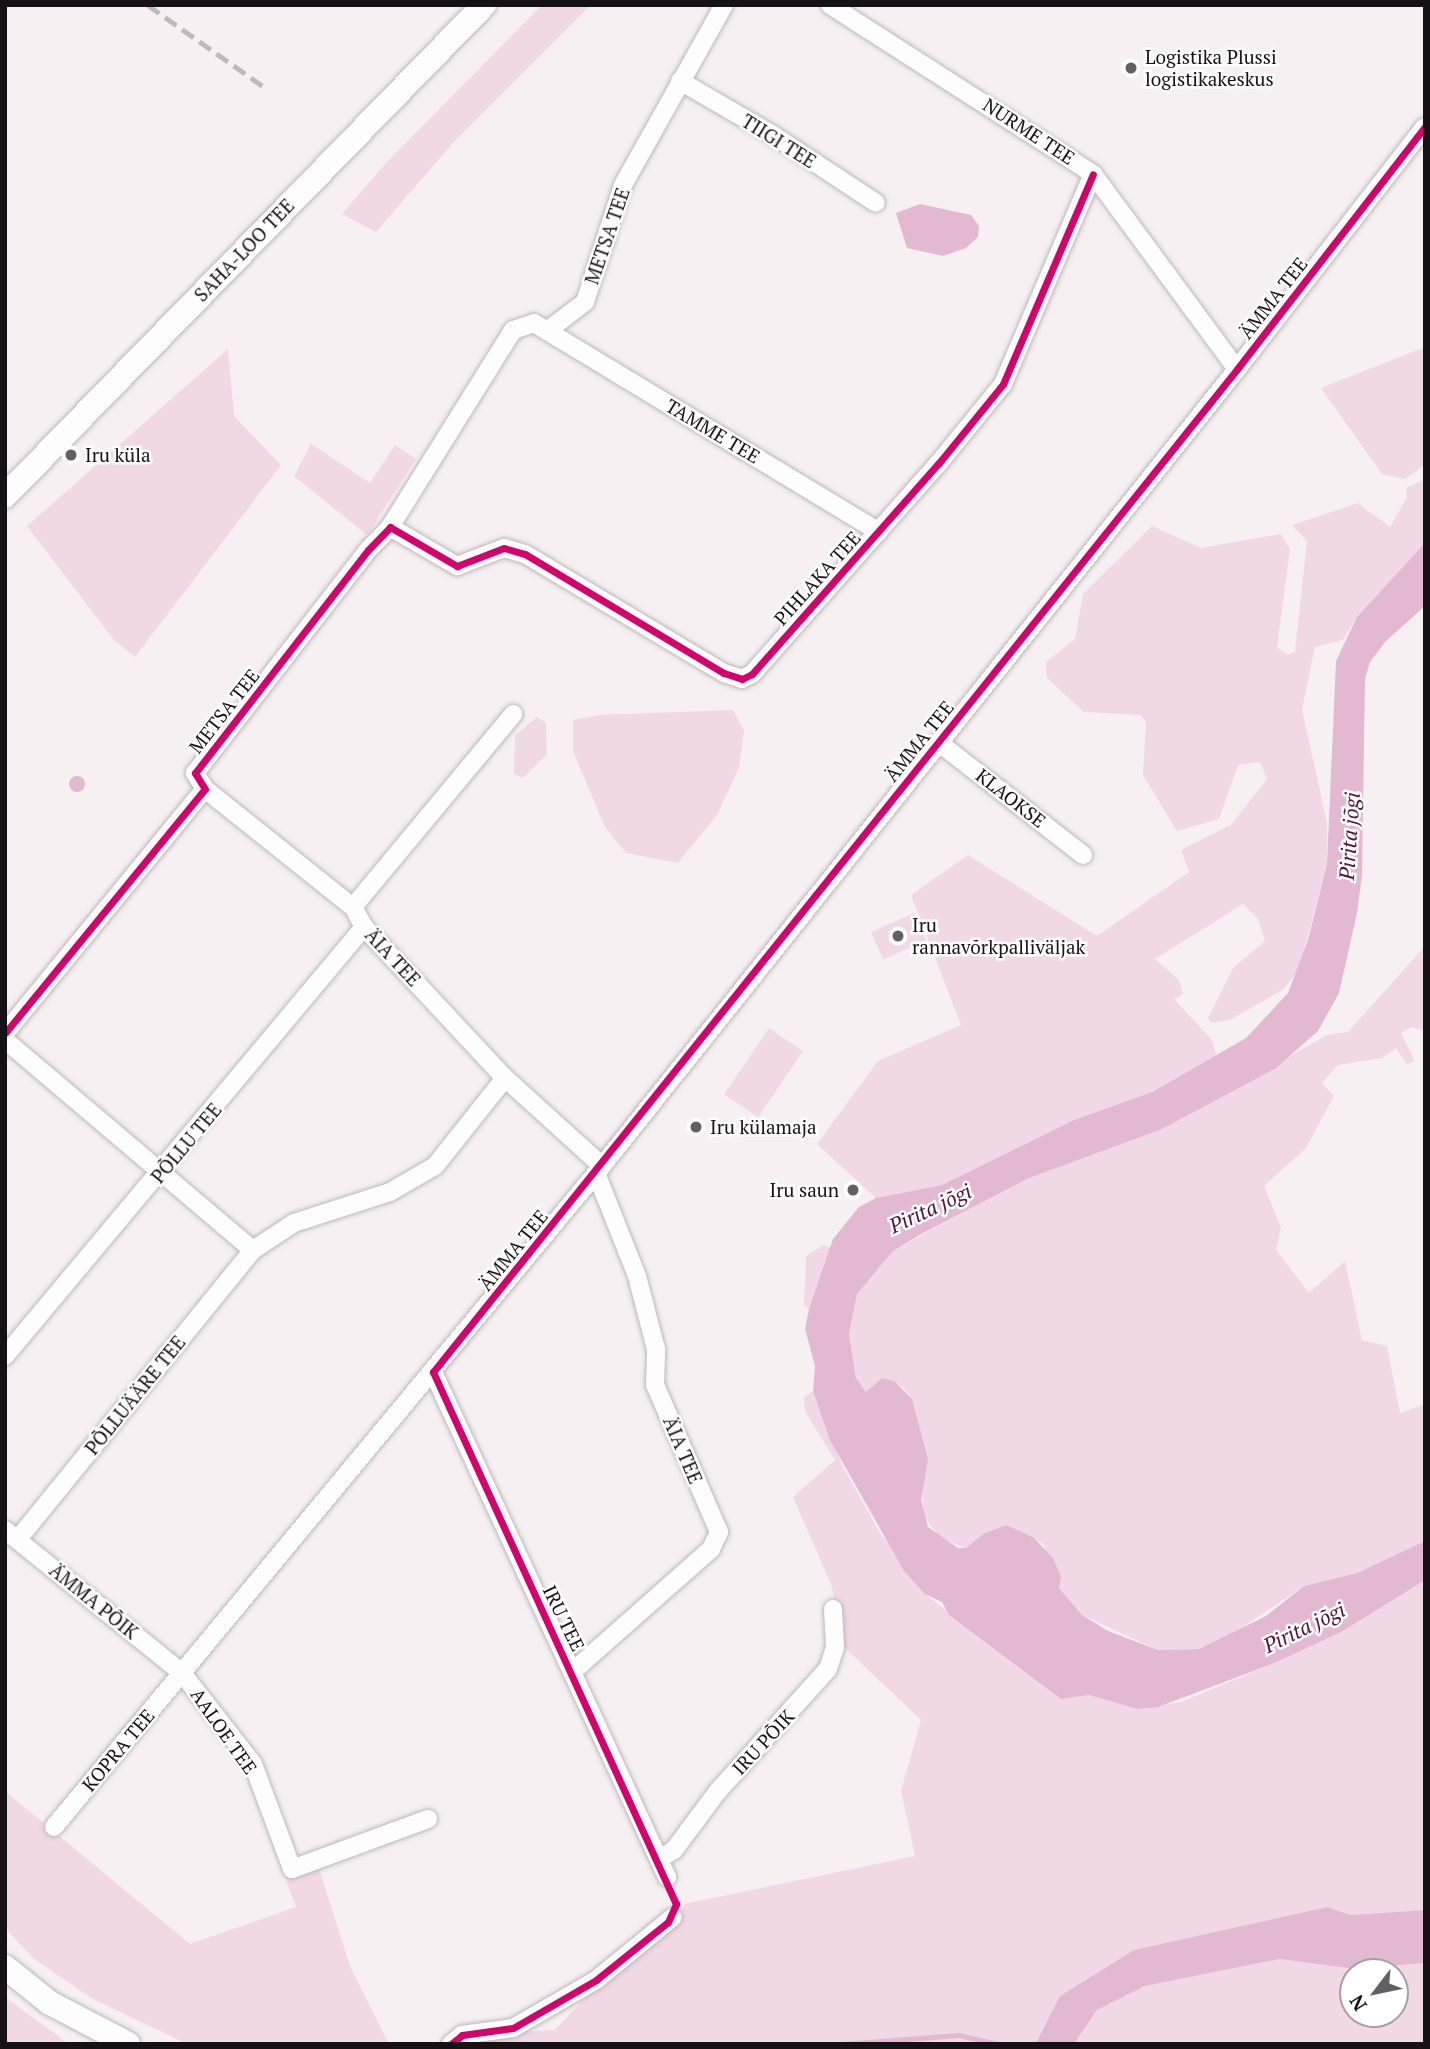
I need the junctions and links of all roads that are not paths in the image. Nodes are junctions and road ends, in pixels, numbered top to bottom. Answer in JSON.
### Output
{"nodes":[{"id":1,"x":484,"y":5,"type":"edge"},
{"id":2,"x":724,"y":5,"type":"edge"},
{"id":3,"x":830,"y":5,"type":"edge"},
{"id":4,"x":680,"y":81,"type":"junction"},
{"id":5,"x":1425,"y":127,"type":"edge"},
{"id":6,"x":1093,"y":174,"type":"junction"},
{"id":7,"x":876,"y":204,"type":"dead end"},
{"id":8,"x":547,"y":331,"type":"junction"},
{"id":9,"x":1237,"y":369,"type":"junction"},
{"id":10,"x":5,"y":496,"type":"edge"},
{"id":11,"x":390,"y":527,"type":"junction"},
{"id":12,"x":879,"y":532,"type":"junction"},
{"id":13,"x":513,"y":714,"type":"dead end"},
{"id":14,"x":938,"y":742,"type":"junction"},
{"id":15,"x":205,"y":789,"type":"junction"},
{"id":16,"x":1083,"y":855,"type":"dead end"},
{"id":17,"x":353,"y":907,"type":"junction"},
{"id":18,"x":364,"y":927,"type":"junction"},
{"id":19,"x":5,"y":1033,"type":"edge"},
{"id":20,"x":5,"y":1040,"type":"edge"},
{"id":21,"x":505,"y":1078,"type":"junction"},
{"id":22,"x":599,"y":1170,"type":"junction"},
{"id":23,"x":161,"y":1173,"type":"junction"},
{"id":24,"x":253,"y":1250,"type":"junction"},
{"id":25,"x":5,"y":1356,"type":"edge"},
{"id":26,"x":433,"y":1372,"type":"junction"},
{"id":27,"x":11,"y":1535,"type":"edge"},
{"id":28,"x":833,"y":1609,"type":"dead end"},
{"id":29,"x":572,"y":1672,"type":"junction"},
{"id":30,"x":182,"y":1673,"type":"junction"},
{"id":31,"x":428,"y":1819,"type":"dead end"},
{"id":32,"x":54,"y":1827,"type":"dead end"},
{"id":33,"x":659,"y":1858,"type":"junction"},
{"id":34,"x":667,"y":1877,"type":"dead end"},
{"id":35,"x":673,"y":1917,"type":"dead end"},
{"id":36,"x":5,"y":1967,"type":"edge"},
{"id":37,"x":128,"y":2044,"type":"edge"},
{"id":38,"x":451,"y":2044,"type":"edge"}],
"edges":[{"from":1,"to":10,"type":"main road","name":"SAHA-LOO TEE"},
{"from":2,"to":4,"type":"street","name":"METSA TEE"},
{"from":3,"to":6,"type":"street","name":"NURME TEE"},
{"from":4,"to":7,"type":"street","name":"TIIGI TEE"},
{"from":4,"to":8,"type":"street","name":"METSA TEE"},
{"from":5,"to":9,"type":"street","name":"ÄMMA TEE"},
{"from":6,"to":9,"type":"street","name":"NURME TEE"},
{"from":6,"to":12,"type":"street","name":"PIHLAKA TEE"},
{"from":8,"to":11,"type":"street","name":"METSA TEE"},
{"from":8,"to":12,"type":"street","name":"TAMME TEE"},
{"from":9,"to":14,"type":"street","name":"ÄMMA TEE"},
{"from":11,"to":12,"type":"street","name":"PIHLAKA TEE"},
{"from":11,"to":15,"type":"street","name":"METSA TEE"},
{"from":13,"to":17,"type":"street"},
{"from":14,"to":16,"type":"street","name":"KLAOKSE"},
{"from":14,"to":22,"type":"street","name":"ÄMMA TEE"},
{"from":15,"to":17,"type":"street","name":"ÄIA TEE"},
{"from":15,"to":19,"type":"street"},
{"from":17,"to":18,"type":"street","name":"ÄIA TEE"},
{"from":18,"to":21,"type":"street","name":"ÄIA TEE"},
{"from":18,"to":23,"type":"street","name":"PÕLLU TEE"},
{"from":20,"to":23,"type":"street"},
{"from":21,"to":22,"type":"street","name":"ÄIA TEE"},
{"from":21,"to":24,"type":"street","name":"PÕLLUÄÄRE TEE"},
{"from":22,"to":26,"type":"street","name":"ÄMMA TEE"},
{"from":22,"to":29,"type":"street","name":"ÄIA TEE"},
{"from":23,"to":24,"type":"street"},
{"from":23,"to":25,"type":"street","name":"PÕLLU TEE"},
{"from":24,"to":27,"type":"street","name":"PÕLLUÄÄRE TEE"},
{"from":26,"to":29,"type":"street","name":"IRU TEE"},
{"from":26,"to":30,"type":"street","name":"ÄMMA TEE"},
{"from":27,"to":30,"type":"street","name":"ÄMMA PÕIK"},
{"from":28,"to":33,"type":"street","name":"IRU PÕIK"},
{"from":29,"to":33,"type":"street","name":"IRU TEE"},
{"from":30,"to":31,"type":"street","name":"AALOE TEE"},
{"from":30,"to":32,"type":"street","name":"KOPRA TEE"},
{"from":33,"to":34,"type":"street","name":"IRU TEE"},
{"from":35,"to":38,"type":"street"},
{"from":36,"to":37,"type":"main road"}]}
